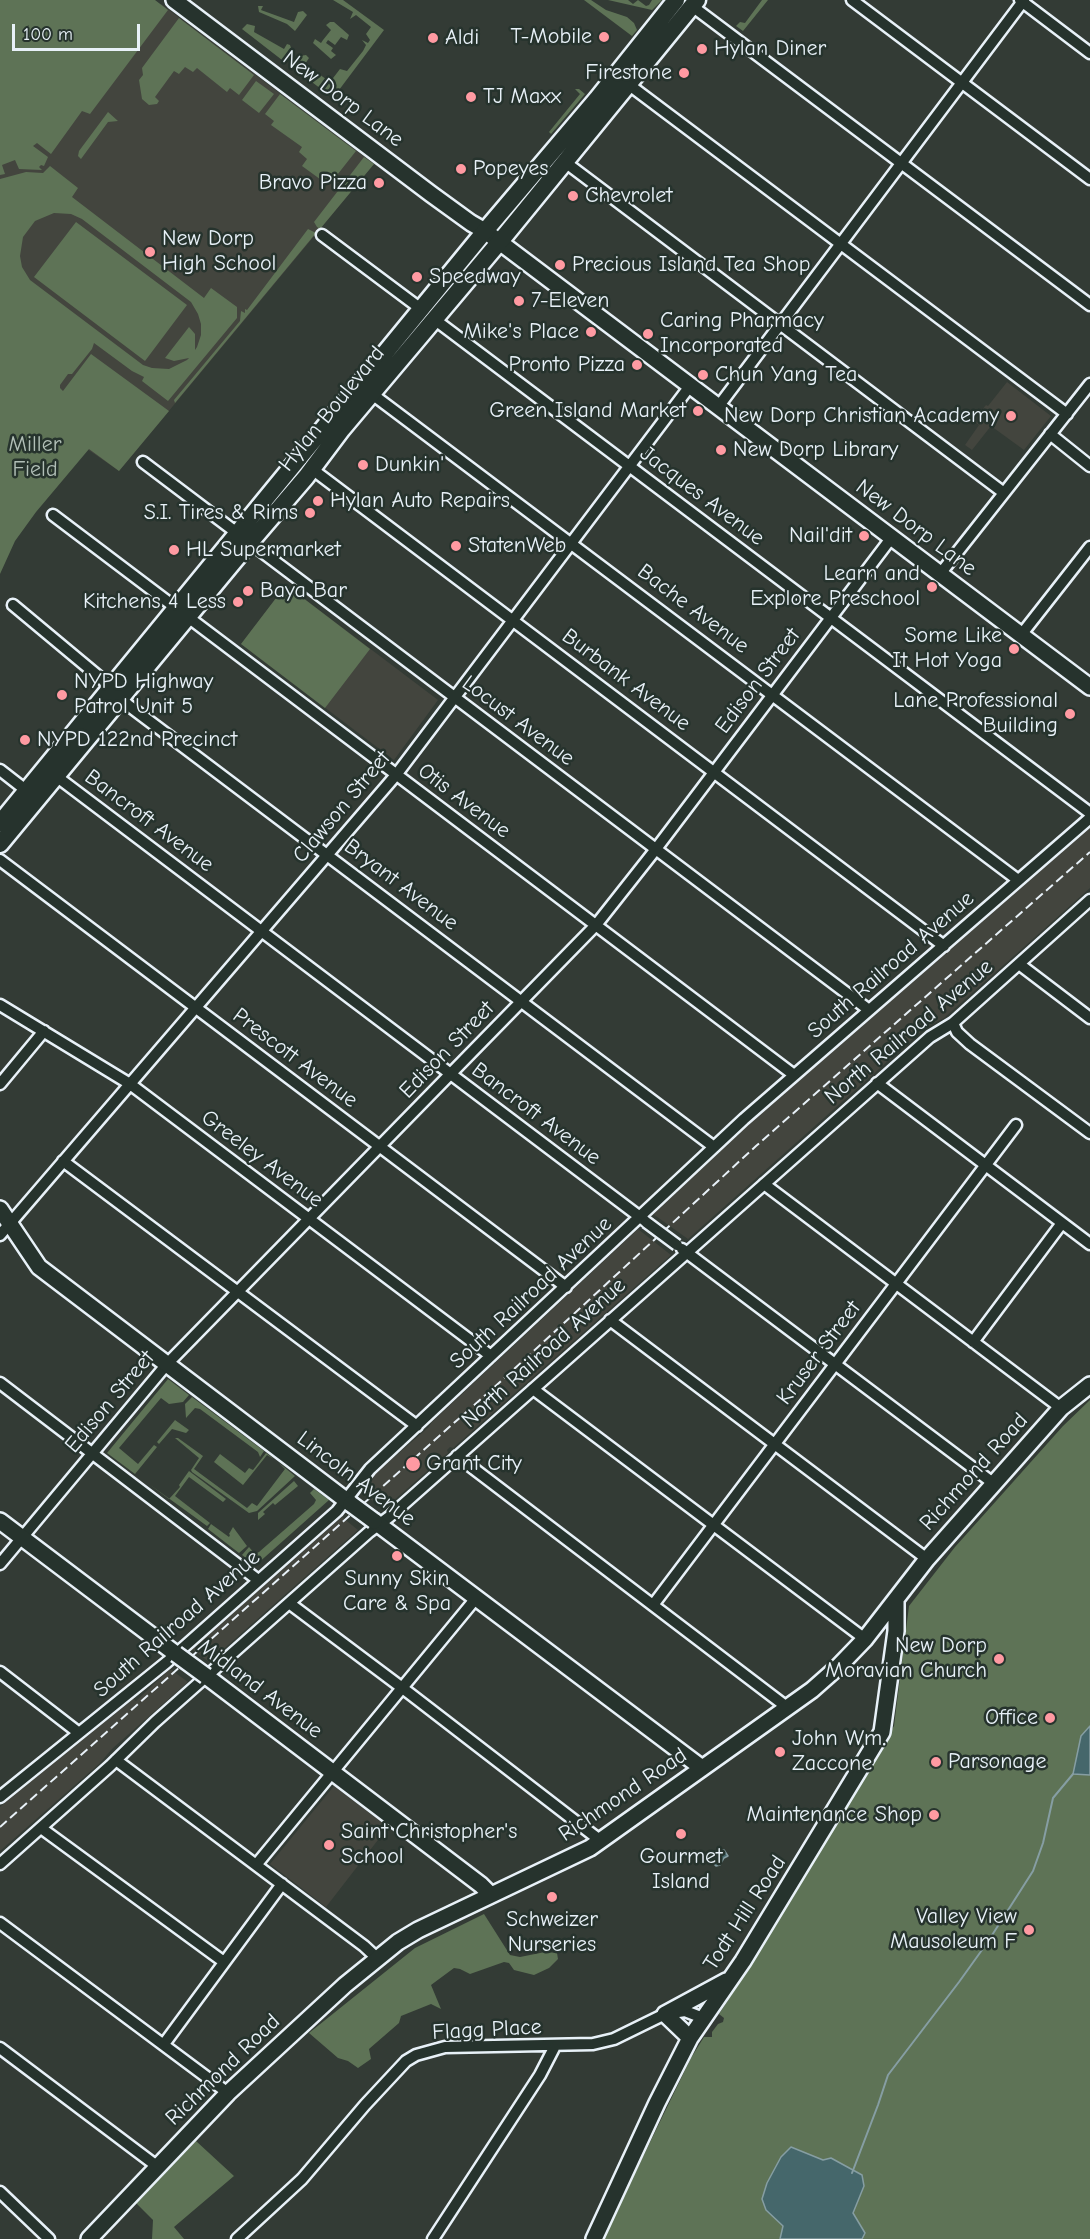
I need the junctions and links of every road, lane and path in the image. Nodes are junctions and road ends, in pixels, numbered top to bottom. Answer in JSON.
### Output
{"nodes":[{"id":1,"x":174,"y":0,"type":"edge"},
{"id":2,"x":189,"y":0,"type":"edge"},
{"id":3,"x":676,"y":0,"type":"edge"},
{"id":4,"x":852,"y":0,"type":"edge"},
{"id":5,"x":1022,"y":1,"type":"edge"},
{"id":6,"x":691,"y":2,"type":"edge"},
{"id":7,"x":1090,"y":53,"type":"edge"},
{"id":8,"x":962,"y":82,"type":"junction"},
{"id":9,"x":628,"y":84,"type":"junction"},
{"id":10,"x":565,"y":162,"type":"junction"},
{"id":11,"x":902,"y":163,"type":"junction"},
{"id":12,"x":1090,"y":179,"type":"edge"},
{"id":13,"x":485,"y":231,"type":"junction"},
{"id":14,"x":322,"y":235,"type":"dead end"},
{"id":15,"x":499,"y":242,"type":"junction"},
{"id":16,"x":841,"y":244,"type":"junction"},
{"id":17,"x":1090,"y":305,"type":"edge"},
{"id":18,"x":428,"y":314,"type":"junction"},
{"id":19,"x":780,"y":324,"type":"junction"},
{"id":20,"x":1090,"y":384,"type":"edge"},
{"id":21,"x":690,"y":386,"type":"junction"},
{"id":22,"x":372,"y":394,"type":"junction"},
{"id":23,"x":718,"y":407,"type":"junction"},
{"id":24,"x":1067,"y":414,"type":"junction"},
{"id":25,"x":1050,"y":434,"type":"junction"},
{"id":26,"x":143,"y":462,"type":"dead end"},
{"id":27,"x":305,"y":464,"type":"junction"},
{"id":28,"x":630,"y":465,"type":"junction"},
{"id":29,"x":1090,"y":466,"type":"edge"},
{"id":30,"x":1004,"y":493,"type":"junction"},
{"id":31,"x":53,"y":515,"type":"dead end"},
{"id":32,"x":892,"y":537,"type":"junction"},
{"id":33,"x":243,"y":538,"type":"junction"},
{"id":34,"x":572,"y":543,"type":"junction"},
{"id":35,"x":1090,"y":547,"type":"edge"},
{"id":36,"x":940,"y":574,"type":"junction"},
{"id":37,"x":13,"y":605,"type":"dead end"},
{"id":38,"x":181,"y":614,"type":"junction"},
{"id":39,"x":831,"y":616,"type":"junction"},
{"id":40,"x":513,"y":620,"type":"junction"},
{"id":41,"x":1021,"y":635,"type":"junction"},
{"id":42,"x":1090,"y":687,"type":"edge"},
{"id":43,"x":116,"y":693,"type":"junction"},
{"id":44,"x":773,"y":694,"type":"junction"},
{"id":45,"x":455,"y":697,"type":"junction"},
{"id":46,"x":78,"y":739,"type":"junction"},
{"id":47,"x":0,"y":770,"type":"edge"},
{"id":48,"x":715,"y":771,"type":"junction"},
{"id":49,"x":396,"y":775,"type":"junction"},
{"id":50,"x":56,"y":776,"type":"junction"},
{"id":51,"x":27,"y":790,"type":"junction"},
{"id":52,"x":1090,"y":813,"type":"edge"},
{"id":53,"x":1090,"y":818,"type":"edge"},
{"id":54,"x":0,"y":823,"type":"edge"},
{"id":55,"x":0,"y":844,"type":"edge"},
{"id":56,"x":656,"y":849,"type":"junction"},
{"id":57,"x":328,"y":855,"type":"junction"},
{"id":58,"x":0,"y":860,"type":"edge"},
{"id":59,"x":1018,"y":880,"type":"junction"},
{"id":60,"x":1090,"y":901,"type":"edge"},
{"id":61,"x":596,"y":925,"type":"junction"},
{"id":62,"x":262,"y":931,"type":"junction"},
{"id":63,"x":944,"y":946,"type":"junction"},
{"id":64,"x":1019,"y":964,"type":"junction"},
{"id":65,"x":522,"y":1001,"type":"junction"},
{"id":66,"x":0,"y":1005,"type":"edge"},
{"id":67,"x":196,"y":1008,"type":"junction"},
{"id":68,"x":869,"y":1010,"type":"junction"},
{"id":69,"x":1090,"y":1018,"type":"edge"},
{"id":70,"x":953,"y":1023,"type":"junction"},
{"id":71,"x":44,"y":1031,"type":"junction"},
{"id":72,"x":451,"y":1073,"type":"junction"},
{"id":73,"x":794,"y":1075,"type":"junction"},
{"id":74,"x":877,"y":1083,"type":"junction"},
{"id":75,"x":0,"y":1084,"type":"edge"},
{"id":76,"x":130,"y":1084,"type":"junction"},
{"id":77,"x":1016,"y":1125,"type":"dead end"},
{"id":78,"x":1090,"y":1133,"type":"edge"},
{"id":79,"x":380,"y":1146,"type":"junction"},
{"id":80,"x":714,"y":1147,"type":"junction"},
{"id":81,"x":63,"y":1161,"type":"junction"},
{"id":82,"x":986,"y":1165,"type":"junction"},
{"id":83,"x":764,"y":1184,"type":"junction"},
{"id":84,"x":0,"y":1209,"type":"edge"},
{"id":85,"x":309,"y":1219,"type":"junction"},
{"id":86,"x":643,"y":1220,"type":"junction"},
{"id":87,"x":1062,"y":1223,"type":"junction"},
{"id":88,"x":5,"y":1229,"type":"edge"},
{"id":89,"x":1090,"y":1244,"type":"edge"},
{"id":90,"x":687,"y":1252,"type":"junction"},
{"id":91,"x":896,"y":1283,"type":"junction"},
{"id":92,"x":566,"y":1287,"type":"junction"},
{"id":93,"x":238,"y":1292,"type":"junction"},
{"id":94,"x":610,"y":1320,"type":"junction"},
{"id":95,"x":974,"y":1342,"type":"junction"},
{"id":96,"x":491,"y":1356,"type":"junction"},
{"id":97,"x":836,"y":1363,"type":"junction"},
{"id":98,"x":167,"y":1364,"type":"junction"},
{"id":99,"x":0,"y":1383,"type":"edge"},
{"id":100,"x":1090,"y":1385,"type":"edge"},
{"id":101,"x":533,"y":1389,"type":"junction"},
{"id":102,"x":1061,"y":1408,"type":"junction"},
{"id":103,"x":417,"y":1426,"type":"junction"},
{"id":104,"x":774,"y":1444,"type":"junction"},
{"id":105,"x":92,"y":1454,"type":"junction"},
{"id":106,"x":457,"y":1456,"type":"junction"},
{"id":107,"x":993,"y":1483,"type":"junction"},
{"id":108,"x":349,"y":1502,"type":"junction"},
{"id":109,"x":0,"y":1521,"type":"edge"},
{"id":110,"x":377,"y":1523,"type":"junction"},
{"id":111,"x":714,"y":1525,"type":"junction"},
{"id":112,"x":22,"y":1538,"type":"junction"},
{"id":113,"x":927,"y":1559,"type":"junction"},
{"id":114,"x":0,"y":1564,"type":"edge"},
{"id":115,"x":258,"y":1580,"type":"junction"},
{"id":116,"x":477,"y":1598,"type":"junction"},
{"id":117,"x":896,"y":1602,"type":"junction"},
{"id":118,"x":289,"y":1603,"type":"junction"},
{"id":119,"x":653,"y":1605,"type":"junction"},
{"id":120,"x":865,"y":1639,"type":"junction"},
{"id":121,"x":176,"y":1654,"type":"junction"},
{"id":122,"x":0,"y":1672,"type":"edge"},
{"id":123,"x":206,"y":1676,"type":"junction"},
{"id":124,"x":402,"y":1688,"type":"junction"},
{"id":125,"x":788,"y":1708,"type":"junction"},
{"id":126,"x":79,"y":1732,"type":"junction"},
{"id":127,"x":116,"y":1760,"type":"junction"},
{"id":128,"x":702,"y":1768,"type":"junction"},
{"id":129,"x":332,"y":1773,"type":"junction"},
{"id":130,"x":0,"y":1797,"type":"edge"},
{"id":131,"x":40,"y":1828,"type":"junction"},
{"id":132,"x":601,"y":1841,"type":"junction"},
{"id":133,"x":0,"y":1863,"type":"edge"},
{"id":134,"x":256,"y":1865,"type":"junction"},
{"id":135,"x":282,"y":1884,"type":"junction"},
{"id":136,"x":491,"y":1895,"type":"junction"},
{"id":137,"x":0,"y":1923,"type":"edge"},
{"id":138,"x":378,"y":1959,"type":"junction"},
{"id":139,"x":224,"y":1962,"type":"junction"},
{"id":140,"x":729,"y":1980,"type":"junction"},
{"id":141,"x":665,"y":2014,"type":"junction"},
{"id":142,"x":703,"y":2018,"type":"junction"},
{"id":143,"x":690,"y":2038,"type":"junction"},
{"id":144,"x":164,"y":2044,"type":"junction"},
{"id":145,"x":555,"y":2046,"type":"junction"},
{"id":146,"x":0,"y":2048,"type":"edge"},
{"id":147,"x":228,"y":2093,"type":"junction"},
{"id":148,"x":158,"y":2167,"type":"junction"},
{"id":149,"x":0,"y":2192,"type":"edge"},
{"id":150,"x":49,"y":2239,"type":"edge"},
{"id":151,"x":88,"y":2239,"type":"edge"},
{"id":152,"x":237,"y":2239,"type":"edge"},
{"id":153,"x":433,"y":2239,"type":"edge"},
{"id":154,"x":594,"y":2239,"type":"edge"}],
"edges":[{"from":1,"to":13,"type":"street","name":"New Dorp Lane"},
{"from":2,"to":13,"type":"street","name":"New Dorp Lane"},
{"from":3,"to":13,"type":"main road","name":"Hylan Boulevard"},
{"from":4,"to":8,"type":"street"},
{"from":5,"to":7,"type":"street"},
{"from":5,"to":8,"type":"street"},
{"from":6,"to":9,"type":"main road","name":"Hylan Boulevard"},
{"from":6,"to":11,"type":"street"},
{"from":8,"to":11,"type":"street"},
{"from":8,"to":12,"type":"street"},
{"from":9,"to":10,"type":"main road","name":"Hylan Boulevard"},
{"from":9,"to":16,"type":"street"},
{"from":10,"to":15,"type":"main road","name":"Hylan Boulevard"},
{"from":10,"to":19,"type":"street"},
{"from":11,"to":16,"type":"street"},
{"from":11,"to":17,"type":"street"},
{"from":13,"to":15,"type":"street","name":"New Dorp Lane"},
{"from":13,"to":18,"type":"main road","name":"Hylan Boulevard"},
{"from":14,"to":18,"type":"street","name":"Jacques Avenue"},
{"from":15,"to":18,"type":"main road","name":"Hylan Boulevard"},
{"from":15,"to":21,"type":"street","name":"New Dorp Lane"},
{"from":16,"to":19,"type":"street"},
{"from":16,"to":24,"type":"street"},
{"from":18,"to":22,"type":"main road","name":"Hylan Boulevard"},
{"from":18,"to":27,"type":"main road","name":"Hylan Boulevard"},
{"from":18,"to":28,"type":"street","name":"Jacques Avenue"},
{"from":19,"to":23,"type":"street"},
{"from":19,"to":30,"type":"street"},
{"from":20,"to":24,"type":"street"},
{"from":21,"to":23,"type":"street","name":"New Dorp Lane"},
{"from":21,"to":28,"type":"street","name":"Clawson Street"},
{"from":22,"to":27,"type":"main road","name":"Hylan Boulevard"},
{"from":22,"to":34,"type":"street","name":"Bache Avenue"},
{"from":23,"to":32,"type":"street","name":"New Dorp Lane"},
{"from":24,"to":25,"type":"street"},
{"from":25,"to":29,"type":"street"},
{"from":25,"to":30,"type":"street"},
{"from":26,"to":33,"type":"street","name":"Locust Avenue"},
{"from":27,"to":33,"type":"main road","name":"Hylan Boulevard"},
{"from":27,"to":40,"type":"street","name":"Burbank Avenue"},
{"from":28,"to":34,"type":"street","name":"Clawson Street"},
{"from":28,"to":39,"type":"street","name":"Jacques Avenue"},
{"from":30,"to":36,"type":"street"},
{"from":31,"to":38,"type":"street","name":"Otis Avenue"},
{"from":32,"to":36,"type":"street","name":"New Dorp Lane"},
{"from":32,"to":39,"type":"street","name":"Edison Street"},
{"from":33,"to":38,"type":"main road","name":"Hylan Boulevard"},
{"from":33,"to":45,"type":"street","name":"Locust Avenue"},
{"from":34,"to":40,"type":"street","name":"Clawson Street"},
{"from":34,"to":44,"type":"street","name":"Bache Avenue"},
{"from":35,"to":41,"type":"street"},
{"from":36,"to":41,"type":"street","name":"New Dorp Lane"},
{"from":37,"to":43,"type":"street","name":"Bryant Avenue"},
{"from":38,"to":43,"type":"main road","name":"Hylan Boulevard"},
{"from":38,"to":49,"type":"street","name":"Otis Avenue"},
{"from":39,"to":44,"type":"street","name":"Edison Street"},
{"from":39,"to":52,"type":"street","name":"Jacques Avenue"},
{"from":40,"to":45,"type":"street","name":"Clawson Street"},
{"from":40,"to":48,"type":"street","name":"Burbank Avenue"},
{"from":41,"to":42,"type":"street","name":"New Dorp Lane"},
{"from":43,"to":46,"type":"main road","name":"Hylan Boulevard"},
{"from":43,"to":57,"type":"street","name":"Bryant Avenue"},
{"from":44,"to":48,"type":"street","name":"Edison Street"},
{"from":44,"to":59,"type":"street","name":"Bache Avenue"},
{"from":45,"to":49,"type":"street","name":"Clawson Street"},
{"from":45,"to":56,"type":"street","name":"Locust Avenue"},
{"from":46,"to":50,"type":"main road","name":"Hylan Boulevard"},
{"from":46,"to":51,"type":"main road","name":"Hylan Boulevard"},
{"from":47,"to":51,"type":"street"},
{"from":48,"to":56,"type":"street","name":"Edison Street"},
{"from":48,"to":63,"type":"street","name":"Burbank Avenue"},
{"from":49,"to":57,"type":"street","name":"Clawson Street"},
{"from":49,"to":61,"type":"street","name":"Otis Avenue"},
{"from":50,"to":55,"type":"main road","name":"Hylan Boulevard"},
{"from":50,"to":62,"type":"street","name":"Bancroft Avenue"},
{"from":51,"to":54,"type":"main road","name":"Hylan Boulevard"},
{"from":53,"to":59,"type":"street","name":"South Railroad Avenue"},
{"from":56,"to":61,"type":"street","name":"Edison Street"},
{"from":56,"to":68,"type":"street","name":"Locust Avenue"},
{"from":57,"to":62,"type":"street","name":"Clawson Street"},
{"from":57,"to":65,"type":"street","name":"Bryant Avenue"},
{"from":58,"to":67,"type":"street","name":"Prescott Avenue"},
{"from":59,"to":63,"type":"street","name":"South Railroad Avenue"},
{"from":60,"to":64,"type":"street","name":"North Railroad Avenue"},
{"from":61,"to":65,"type":"street","name":"Edison Street"},
{"from":61,"to":73,"type":"street","name":"Otis Avenue"},
{"from":62,"to":67,"type":"street","name":"Clawson Street"},
{"from":62,"to":72,"type":"street","name":"Bancroft Avenue"},
{"from":63,"to":68,"type":"street","name":"South Railroad Avenue"},
{"from":64,"to":69,"type":"street"},
{"from":64,"to":70,"type":"street","name":"North Railroad Avenue"},
{"from":65,"to":72,"type":"street","name":"Edison Street"},
{"from":65,"to":80,"type":"street","name":"Bryant Avenue"},
{"from":66,"to":71,"type":"street","name":"Greeley Avenue"},
{"from":67,"to":76,"type":"street","name":"Clawson Street"},
{"from":67,"to":79,"type":"street","name":"Prescott Avenue"},
{"from":68,"to":73,"type":"street","name":"South Railroad Avenue"},
{"from":70,"to":74,"type":"street","name":"North Railroad Avenue"},
{"from":70,"to":78,"type":"street"},
{"from":71,"to":75,"type":"street"},
{"from":71,"to":76,"type":"street","name":"Greeley Avenue"},
{"from":72,"to":79,"type":"street","name":"Edison Street"},
{"from":72,"to":86,"type":"street","name":"Bancroft Avenue"},
{"from":73,"to":80,"type":"street","name":"South Railroad Avenue"},
{"from":74,"to":82,"type":"street"},
{"from":74,"to":83,"type":"street","name":"North Railroad Avenue"},
{"from":76,"to":81,"type":"street","name":"Clawson Street"},
{"from":76,"to":85,"type":"street","name":"Greeley Avenue"},
{"from":77,"to":82,"type":"street","name":"Kruser Street"},
{"from":79,"to":85,"type":"street","name":"Edison Street"},
{"from":79,"to":92,"type":"street","name":"Prescott Avenue"},
{"from":80,"to":86,"type":"street","name":"South Railroad Avenue"},
{"from":81,"to":88,"type":"street","name":"Clawson Street"},
{"from":81,"to":93,"type":"street"},
{"from":82,"to":87,"type":"street"},
{"from":82,"to":91,"type":"street","name":"Kruser Street"},
{"from":83,"to":90,"type":"street","name":"North Railroad Avenue"},
{"from":83,"to":91,"type":"street"},
{"from":84,"to":88,"type":"street","name":"Lincoln Avenue"},
{"from":85,"to":93,"type":"street","name":"Edison Street"},
{"from":85,"to":96,"type":"street","name":"Greeley Avenue"},
{"from":86,"to":90,"type":"street","name":"Bancroft Avenue","bridge":true},
{"from":86,"to":92,"type":"street","name":"South Railroad Avenue"},
{"from":87,"to":89,"type":"street"},
{"from":87,"to":95,"type":"street"},
{"from":88,"to":98,"type":"street","name":"Lincoln Avenue"},
{"from":90,"to":94,"type":"street","name":"North Railroad Avenue"},
{"from":90,"to":97,"type":"street","name":"Bancroft Avenue"},
{"from":91,"to":95,"type":"street"},
{"from":91,"to":97,"type":"street","name":"Kruser Street"},
{"from":92,"to":96,"type":"street","name":"South Railroad Avenue"},
{"from":93,"to":98,"type":"street","name":"Edison Street"},
{"from":93,"to":103,"type":"street"},
{"from":94,"to":101,"type":"street","name":"North Railroad Avenue"},
{"from":94,"to":104,"type":"street"},
{"from":95,"to":102,"type":"street"},
{"from":96,"to":103,"type":"street","name":"South Railroad Avenue"},
{"from":97,"to":104,"type":"street","name":"Kruser Street"},
{"from":97,"to":107,"type":"street","name":"Bancroft Avenue"},
{"from":98,"to":105,"type":"street","name":"Edison Street"},
{"from":98,"to":108,"type":"street","name":"Lincoln Avenue"},
{"from":99,"to":105,"type":"street"},
{"from":100,"to":102,"type":"street","name":"Richmond Road"},
{"from":101,"to":106,"type":"street","name":"North Railroad Avenue"},
{"from":101,"to":111,"type":"street"},
{"from":102,"to":107,"type":"street","name":"Richmond Road"},
{"from":103,"to":108,"type":"street","name":"South Railroad Avenue"},
{"from":104,"to":111,"type":"street","name":"Kruser Street"},
{"from":104,"to":113,"type":"street"},
{"from":105,"to":112,"type":"street","name":"Edison Street"},
{"from":105,"to":115,"type":"street"},
{"from":106,"to":110,"type":"street","name":"North Railroad Avenue"},
{"from":106,"to":119,"type":"street"},
{"from":107,"to":113,"type":"street","name":"Richmond Road"},
{"from":108,"to":110,"type":"street","name":"Lincoln Avenue","bridge":true},
{"from":108,"to":115,"type":"street","name":"South Railroad Avenue"},
{"from":109,"to":112,"type":"street","name":"Midland Avenue"},
{"from":110,"to":116,"type":"street","name":"Lincoln Avenue"},
{"from":110,"to":118,"type":"street","name":"North Railroad Avenue"},
{"from":111,"to":119,"type":"street","name":"Kruser Street"},
{"from":111,"to":120,"type":"street"},
{"from":112,"to":114,"type":"street","name":"Edison Street"},
{"from":112,"to":121,"type":"street","name":"Midland Avenue"},
{"from":113,"to":117,"type":"street","name":"Richmond Road"},
{"from":115,"to":121,"type":"street","name":"South Railroad Avenue"},
{"from":116,"to":124,"type":"street"},
{"from":116,"to":128,"type":"street","name":"Lincoln Avenue"},
{"from":117,"to":120,"type":"street","name":"Richmond Road"},
{"from":117,"to":140,"type":"street","name":"Todt Hill Road"},
{"from":118,"to":123,"type":"street","name":"North Railroad Avenue"},
{"from":118,"to":124,"type":"street"},
{"from":119,"to":125,"type":"street"},
{"from":120,"to":125,"type":"street","name":"Richmond Road"},
{"from":121,"to":123,"type":"street","name":"Midland Avenue","bridge":true},
{"from":121,"to":126,"type":"street","name":"South Railroad Avenue"},
{"from":122,"to":126,"type":"street"},
{"from":123,"to":127,"type":"street","name":"North Railroad Avenue"},
{"from":123,"to":129,"type":"street","name":"Midland Avenue"},
{"from":124,"to":129,"type":"street"},
{"from":124,"to":132,"type":"street"},
{"from":125,"to":128,"type":"street","name":"Richmond Road"},
{"from":126,"to":130,"type":"street","name":"South Railroad Avenue"},
{"from":127,"to":131,"type":"street","name":"North Railroad Avenue"},
{"from":127,"to":134,"type":"street"},
{"from":128,"to":132,"type":"street","name":"Richmond Road"},
{"from":129,"to":134,"type":"street"},
{"from":129,"to":136,"type":"street","name":"Midland Avenue"},
{"from":131,"to":133,"type":"street","name":"North Railroad Avenue"},
{"from":131,"to":139,"type":"street"},
{"from":132,"to":136,"type":"street","name":"Richmond Road"},
{"from":134,"to":135,"type":"street"},
{"from":135,"to":138,"type":"street"},
{"from":135,"to":139,"type":"street"},
{"from":136,"to":138,"type":"street","name":"Richmond Road"},
{"from":137,"to":144,"type":"street"},
{"from":138,"to":147,"type":"street","name":"Richmond Road"},
{"from":139,"to":144,"type":"street"},
{"from":140,"to":141,"type":"street"},
{"from":140,"to":142,"type":"street","name":"Todt Hill Road"},
{"from":141,"to":142,"type":"street","name":"Flagg Place"},
{"from":141,"to":143,"type":"street"},
{"from":141,"to":145,"type":"street","name":"Flagg Place"},
{"from":142,"to":143,"type":"street","name":"Todt Hill Road"},
{"from":143,"to":154,"type":"street","name":"Todt Hill Road"},
{"from":144,"to":147,"type":"street"},
{"from":145,"to":152,"type":"street","name":"Flagg Place"},
{"from":145,"to":153,"type":"street"},
{"from":146,"to":148,"type":"street"},
{"from":147,"to":148,"type":"street","name":"Richmond Road"},
{"from":148,"to":151,"type":"street","name":"Richmond Road"},
{"from":149,"to":150,"type":"street"}]}
